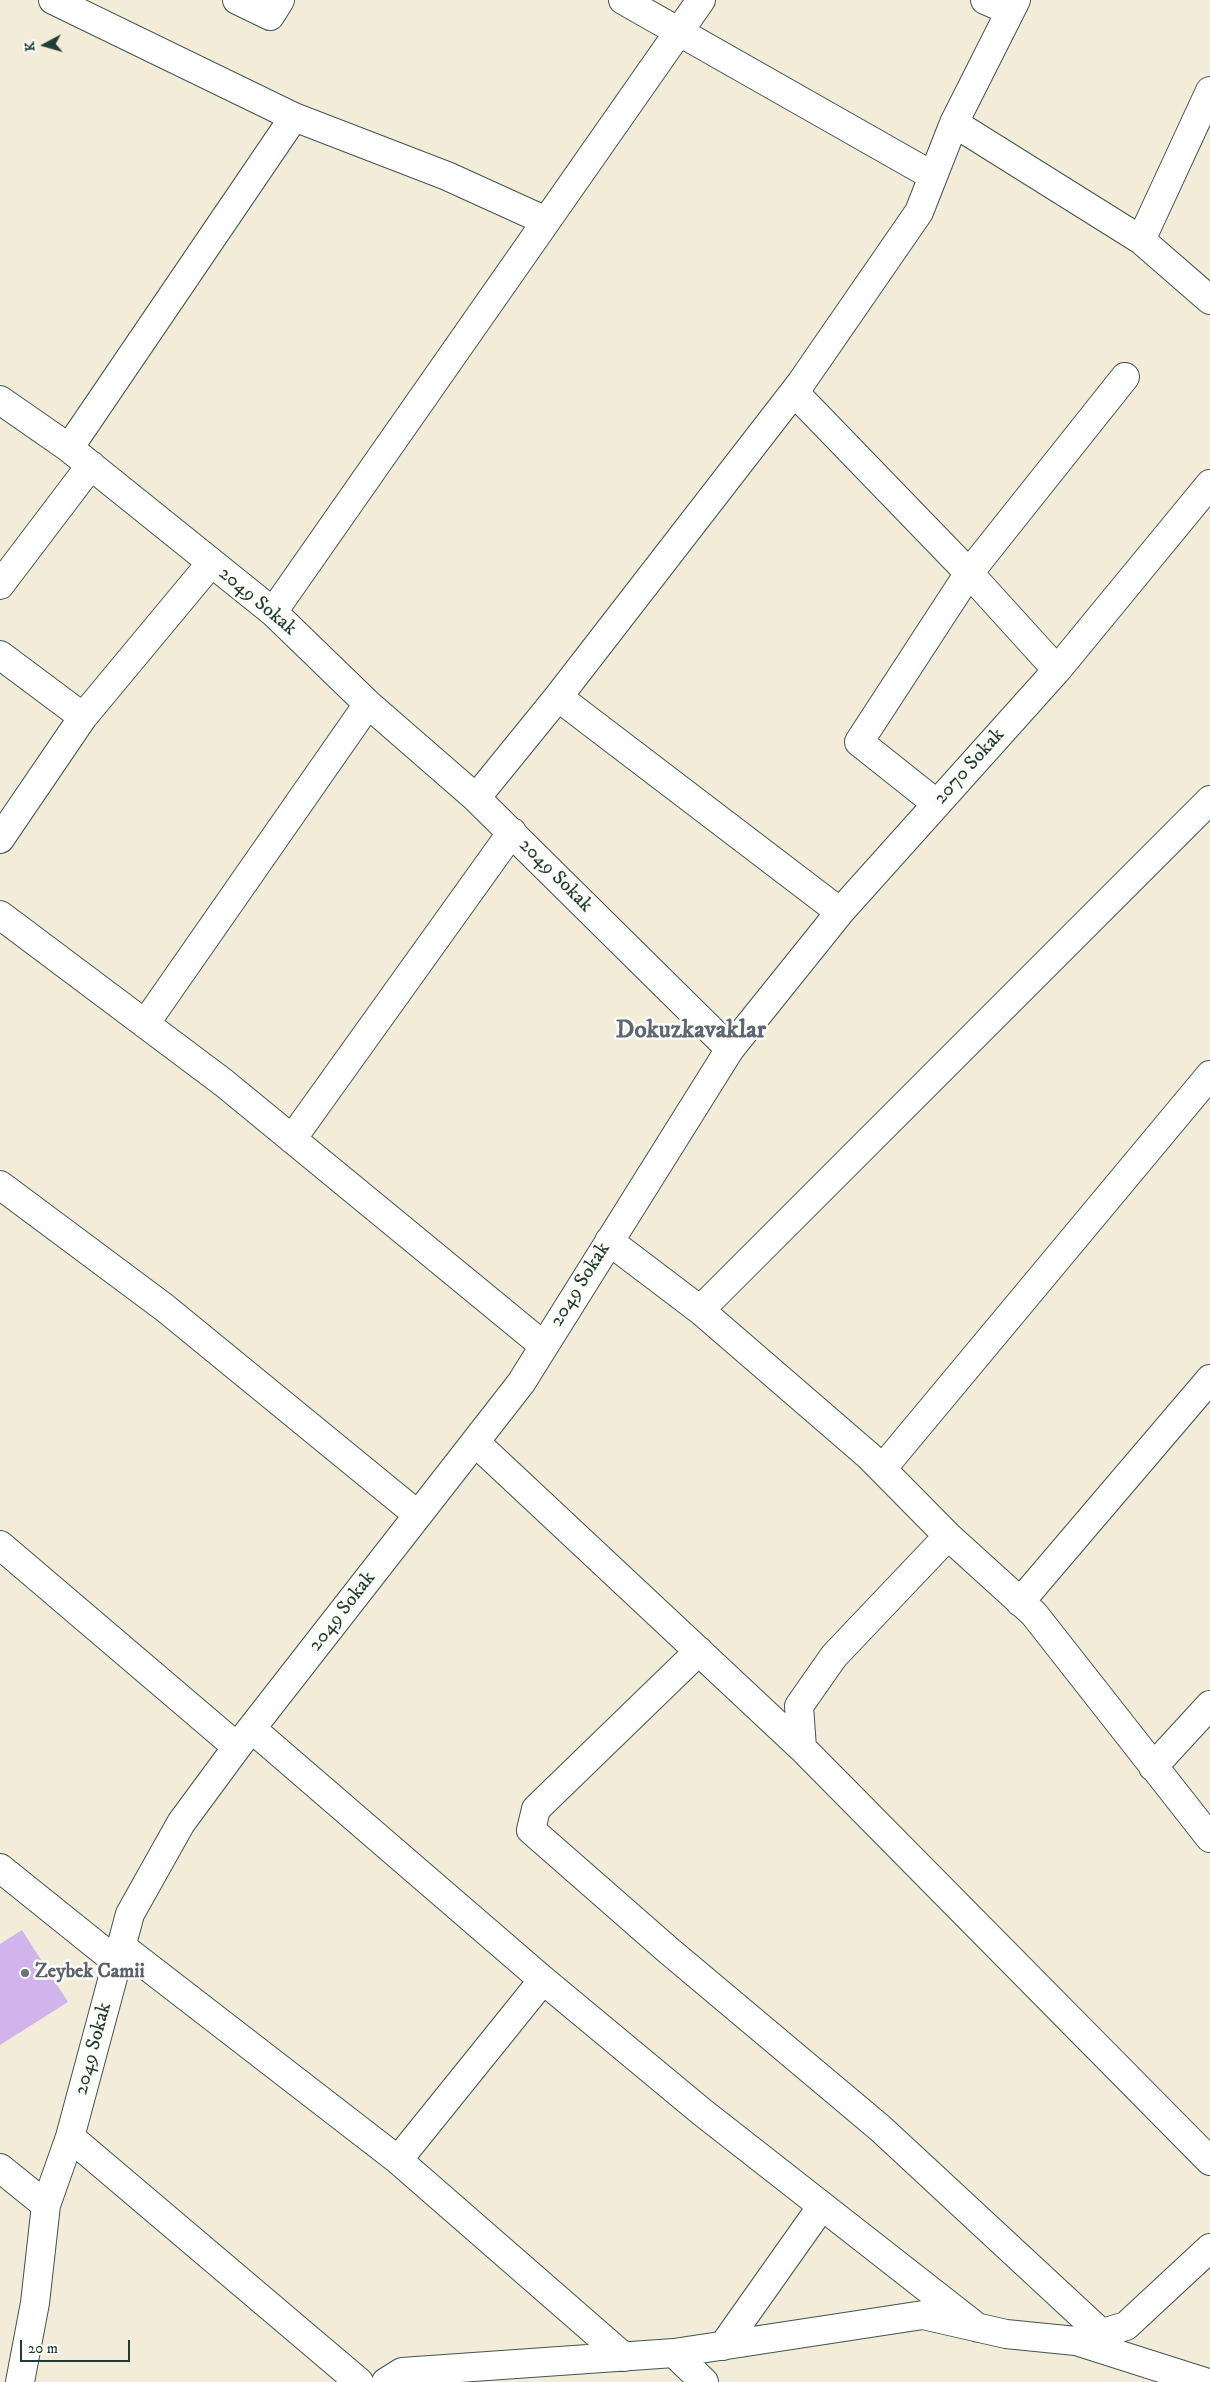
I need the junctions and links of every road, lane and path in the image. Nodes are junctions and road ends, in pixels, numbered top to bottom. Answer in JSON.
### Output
{"nodes":[{"id":1,"x":53,"y":0,"type":"edge"},
{"id":2,"x":237,"y":0,"type":"edge"},
{"id":3,"x":280,"y":0,"type":"edge"},
{"id":4,"x":623,"y":0,"type":"edge"},
{"id":5,"x":701,"y":0,"type":"edge"},
{"id":6,"x":985,"y":0,"type":"edge"},
{"id":7,"x":1013,"y":6,"type":"edge"},
{"id":8,"x":679,"y":31,"type":"junction"},
{"id":9,"x":1210,"y":91,"type":"edge"},
{"id":10,"x":294,"y":117,"type":"junction"},
{"id":11,"x":954,"y":122,"type":"junction"},
{"id":12,"x":933,"y":176,"type":"junction"},
{"id":13,"x":546,"y":221,"type":"junction"},
{"id":14,"x":1141,"y":240,"type":"junction"},
{"id":15,"x":1210,"y":300,"type":"edge"},
{"id":16,"x":1125,"y":377,"type":"dead end"},
{"id":17,"x":794,"y":392,"type":"junction"},
{"id":18,"x":0,"y":400,"type":"edge"},
{"id":19,"x":69,"y":448,"type":"junction"},
{"id":20,"x":91,"y":465,"type":"junction"},
{"id":21,"x":1210,"y":484,"type":"edge"},
{"id":22,"x":211,"y":563,"type":"junction"},
{"id":23,"x":969,"y":573,"type":"junction"},
{"id":24,"x":0,"y":585,"type":"edge"},
{"id":25,"x":273,"y":612,"type":"junction"},
{"id":26,"x":0,"y":655,"type":"edge"},
{"id":27,"x":1057,"y":670,"type":"junction"},
{"id":28,"x":558,"y":697,"type":"junction"},
{"id":29,"x":368,"y":704,"type":"junction"},
{"id":30,"x":83,"y":717,"type":"junction"},
{"id":31,"x":476,"y":798,"type":"junction"},
{"id":32,"x":1210,"y":800,"type":"edge"},
{"id":33,"x":937,"y":804,"type":"junction"},
{"id":34,"x":512,"y":832,"type":"junction"},
{"id":35,"x":0,"y":839,"type":"edge"},
{"id":36,"x":840,"y":912,"type":"junction"},
{"id":37,"x":0,"y":915,"type":"edge"},
{"id":38,"x":145,"y":1024,"type":"junction"},
{"id":39,"x":730,"y":1049,"type":"junction"},
{"id":40,"x":1210,"y":1075,"type":"edge"},
{"id":41,"x":292,"y":1139,"type":"junction"},
{"id":42,"x":0,"y":1185,"type":"edge"},
{"id":43,"x":609,"y":1241,"type":"junction"},
{"id":44,"x":700,"y":1310,"type":"junction"},
{"id":45,"x":544,"y":1346,"type":"junction"},
{"id":46,"x":1210,"y":1379,"type":"edge"},
{"id":47,"x":475,"y":1442,"type":"junction"},
{"id":48,"x":882,"y":1469,"type":"junction"},
{"id":49,"x":418,"y":1515,"type":"junction"},
{"id":50,"x":948,"y":1536,"type":"junction"},
{"id":51,"x":0,"y":1545,"type":"edge"},
{"id":52,"x":1020,"y":1602,"type":"junction"},
{"id":53,"x":699,"y":1651,"type":"junction"},
{"id":54,"x":1210,"y":1705,"type":"edge"},
{"id":55,"x":245,"y":1738,"type":"junction"},
{"id":56,"x":802,"y":1748,"type":"junction"},
{"id":57,"x":1153,"y":1768,"type":"junction"},
{"id":58,"x":1210,"y":1838,"type":"edge"},
{"id":59,"x":0,"y":1868,"type":"edge"},
{"id":60,"x":119,"y":1954,"type":"junction"},
{"id":61,"x":543,"y":1980,"type":"junction"},
{"id":62,"x":70,"y":2137,"type":"junction"},
{"id":63,"x":398,"y":2160,"type":"junction"},
{"id":64,"x":1210,"y":2161,"type":"edge"},
{"id":65,"x":0,"y":2168,"type":"edge"},
{"id":66,"x":46,"y":2205,"type":"junction"},
{"id":67,"x":822,"y":2206,"type":"junction"},
{"id":68,"x":1210,"y":2248,"type":"edge"},
{"id":69,"x":978,"y":2328,"type":"junction"},
{"id":70,"x":1089,"y":2337,"type":"junction"},
{"id":71,"x":723,"y":2346,"type":"junction"},
{"id":72,"x":674,"y":2353,"type":"junction"},
{"id":73,"x":624,"y":2357,"type":"junction"},
{"id":74,"x":20,"y":2382,"type":"edge"},
{"id":75,"x":359,"y":2382,"type":"edge"},
{"id":76,"x":386,"y":2382,"type":"edge"},
{"id":77,"x":704,"y":2382,"type":"edge"},
{"id":78,"x":1205,"y":2382,"type":"edge"}],
"edges":[{"from":1,"to":10,"type":"street"},
{"from":2,"to":3,"type":"street"},
{"from":4,"to":8,"type":"street"},
{"from":5,"to":8,"type":"street"},
{"from":6,"to":7,"type":"street"},
{"from":7,"to":11,"type":"street"},
{"from":8,"to":12,"type":"street"},
{"from":8,"to":13,"type":"street"},
{"from":9,"to":14,"type":"street"},
{"from":10,"to":13,"type":"street"},
{"from":10,"to":19,"type":"street"},
{"from":11,"to":12,"type":"street"},
{"from":11,"to":14,"type":"street"},
{"from":12,"to":17,"type":"street"},
{"from":13,"to":25,"type":"street"},
{"from":14,"to":15,"type":"street"},
{"from":16,"to":23,"type":"street"},
{"from":17,"to":23,"type":"street"},
{"from":17,"to":28,"type":"street"},
{"from":18,"to":19,"type":"street","name":"2049 Sokak"},
{"from":19,"to":20,"type":"street","name":"2049 Sokak"},
{"from":20,"to":22,"type":"street","name":"2049 Sokak"},
{"from":20,"to":24,"type":"street"},
{"from":21,"to":27,"type":"street","name":"2070 Sokak"},
{"from":22,"to":25,"type":"street","name":"2049 Sokak"},
{"from":22,"to":30,"type":"street"},
{"from":23,"to":27,"type":"street"},
{"from":23,"to":33,"type":"street"},
{"from":25,"to":29,"type":"street","name":"2049 Sokak"},
{"from":26,"to":30,"type":"street"},
{"from":27,"to":33,"type":"street","name":"2070 Sokak"},
{"from":28,"to":31,"type":"street"},
{"from":28,"to":36,"type":"street"},
{"from":29,"to":31,"type":"street","name":"2049 Sokak"},
{"from":29,"to":38,"type":"street"},
{"from":30,"to":35,"type":"street"},
{"from":31,"to":34,"type":"street","name":"2049 Sokak"},
{"from":32,"to":44,"type":"street"},
{"from":33,"to":36,"type":"street","name":"2070 Sokak"},
{"from":34,"to":39,"type":"street","name":"2049 Sokak"},
{"from":34,"to":41,"type":"street"},
{"from":36,"to":39,"type":"street","name":"2070 Sokak"},
{"from":37,"to":38,"type":"street"},
{"from":38,"to":41,"type":"street"},
{"from":39,"to":43,"type":"street","name":"2049 Sokak"},
{"from":40,"to":48,"type":"street"},
{"from":41,"to":45,"type":"street"},
{"from":42,"to":49,"type":"street"},
{"from":43,"to":44,"type":"street"},
{"from":43,"to":45,"type":"street","name":"2049 Sokak"},
{"from":44,"to":48,"type":"street"},
{"from":45,"to":47,"type":"street","name":"2049 Sokak"},
{"from":46,"to":52,"type":"street"},
{"from":47,"to":49,"type":"street","name":"2049 Sokak"},
{"from":47,"to":53,"type":"street"},
{"from":48,"to":50,"type":"street"},
{"from":49,"to":55,"type":"street","name":"2049 Sokak"},
{"from":50,"to":52,"type":"street"},
{"from":50,"to":56,"type":"street"},
{"from":51,"to":55,"type":"street"},
{"from":52,"to":57,"type":"street"},
{"from":53,"to":56,"type":"street"},
{"from":53,"to":70,"type":"street"},
{"from":54,"to":57,"type":"street"},
{"from":55,"to":60,"type":"street","name":"2049 Sokak"},
{"from":55,"to":61,"type":"street"},
{"from":56,"to":64,"type":"street"},
{"from":57,"to":58,"type":"street"},
{"from":59,"to":60,"type":"street"},
{"from":60,"to":62,"type":"street","name":"2049 Sokak"},
{"from":60,"to":63,"type":"street"},
{"from":61,"to":63,"type":"street"},
{"from":61,"to":67,"type":"street"},
{"from":62,"to":66,"type":"street","name":"2049 Sokak"},
{"from":62,"to":75,"type":"street"},
{"from":63,"to":73,"type":"street"},
{"from":65,"to":66,"type":"street"},
{"from":66,"to":74,"type":"street","name":"2049 Sokak"},
{"from":67,"to":69,"type":"street"},
{"from":67,"to":71,"type":"street"},
{"from":68,"to":70,"type":"street"},
{"from":69,"to":70,"type":"street"},
{"from":69,"to":71,"type":"street"},
{"from":70,"to":78,"type":"street"},
{"from":71,"to":72,"type":"street"},
{"from":72,"to":73,"type":"street"},
{"from":72,"to":77,"type":"street"},
{"from":73,"to":76,"type":"street"}]}
